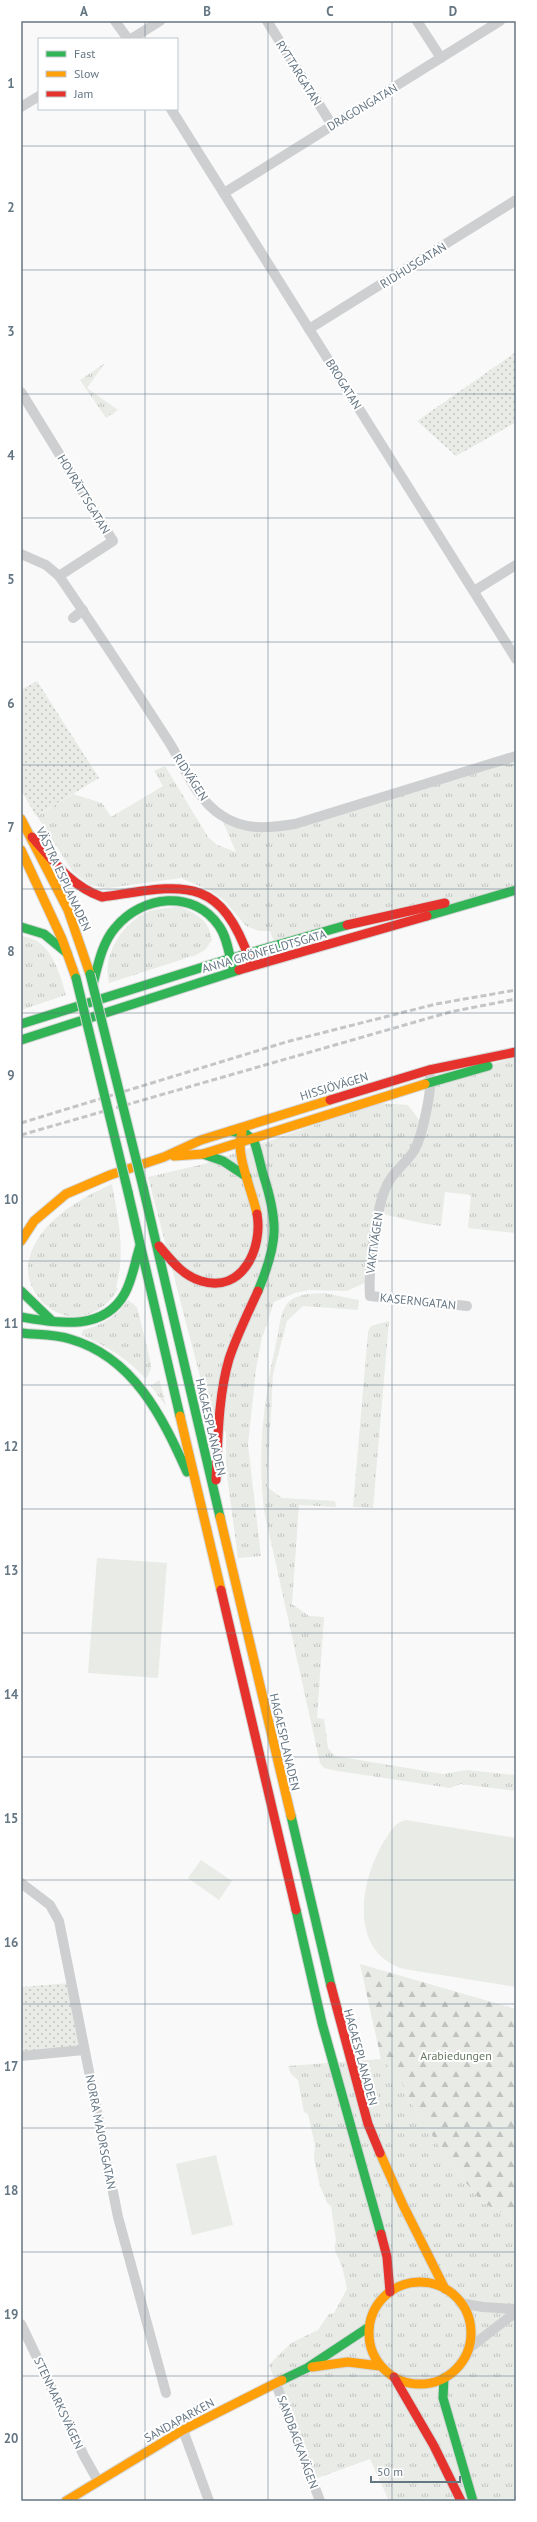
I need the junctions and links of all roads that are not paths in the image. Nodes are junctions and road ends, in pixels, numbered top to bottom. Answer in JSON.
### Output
{"nodes":[{"id":1,"x":115,"y":21,"type":"edge"},
{"id":2,"x":160,"y":21,"type":"edge"},
{"id":3,"x":266,"y":21,"type":"edge"},
{"id":4,"x":418,"y":21,"type":"edge"},
{"id":5,"x":500,"y":21,"type":"edge"},
{"id":6,"x":127,"y":38,"type":"edge"},
{"id":7,"x":133,"y":38,"type":"edge"},
{"id":8,"x":441,"y":58,"type":"junction"},
{"id":9,"x":38,"y":97,"type":"edge"},
{"id":10,"x":21,"y":107,"type":"edge"},
{"id":11,"x":172,"y":110,"type":"edge"},
{"id":12,"x":332,"y":125,"type":"junction"},
{"id":13,"x":224,"y":193,"type":"junction"},
{"id":14,"x":516,"y":200,"type":"edge"},
{"id":15,"x":309,"y":330,"type":"junction"},
{"id":16,"x":21,"y":392,"type":"edge"},
{"id":17,"x":21,"y":554,"type":"edge"},
{"id":18,"x":516,"y":565,"type":"edge"},
{"id":19,"x":59,"y":576,"type":"junction"},
{"id":20,"x":474,"y":591,"type":"junction"},
{"id":21,"x":83,"y":610,"type":"junction"},
{"id":22,"x":73,"y":618,"type":"dead end"},
{"id":23,"x":516,"y":659,"type":"edge"},
{"id":24,"x":516,"y":756,"type":"edge"},
{"id":25,"x":21,"y":818,"type":"edge"},
{"id":26,"x":32,"y":837,"type":"junction"},
{"id":27,"x":21,"y":850,"type":"edge"},
{"id":28,"x":516,"y":889,"type":"edge"},
{"id":29,"x":21,"y":927,"type":"edge"},
{"id":30,"x":247,"y":952,"type":"junction"},
{"id":31,"x":67,"y":953,"type":"junction"},
{"id":32,"x":230,"y":958,"type":"junction"},
{"id":33,"x":252,"y":966,"type":"junction"},
{"id":34,"x":233,"y":972,"type":"junction"},
{"id":35,"x":93,"y":973,"type":"junction"},
{"id":36,"x":94,"y":984,"type":"joint"},
{"id":37,"x":21,"y":1024,"type":"edge"},
{"id":38,"x":21,"y":1040,"type":"edge"},
{"id":39,"x":516,"y":1052,"type":"edge"},
{"id":40,"x":516,"y":1057,"type":"edge"},
{"id":41,"x":429,"y":1070,"type":"junction"},
{"id":42,"x":431,"y":1083,"type":"junction"},
{"id":43,"x":246,"y":1128,"type":"junction"},
{"id":44,"x":252,"y":1138,"type":"junction"},
{"id":45,"x":240,"y":1142,"type":"junction"},
{"id":46,"x":203,"y":1154,"type":"junction"},
{"id":47,"x":164,"y":1157,"type":"junction"},
{"id":48,"x":247,"y":1177,"type":"junction"},
{"id":49,"x":21,"y":1242,"type":"edge"},
{"id":50,"x":156,"y":1243,"type":"junction"},
{"id":51,"x":140,"y":1246,"type":"junction"},
{"id":52,"x":21,"y":1291,"type":"edge"},
{"id":53,"x":370,"y":1296,"type":"joint"},
{"id":54,"x":467,"y":1306,"type":"dead end"},
{"id":55,"x":21,"y":1317,"type":"edge"},
{"id":56,"x":52,"y":1321,"type":"junction"},
{"id":57,"x":21,"y":1333,"type":"edge"},
{"id":58,"x":216,"y":1498,"type":"junction"},
{"id":59,"x":202,"y":1506,"type":"junction"},
{"id":60,"x":21,"y":1883,"type":"edge"},
{"id":61,"x":84,"y":2050,"type":"junction"},
{"id":62,"x":21,"y":2056,"type":"edge"},
{"id":63,"x":444,"y":2289,"type":"junction"},
{"id":64,"x":390,"y":2292,"type":"junction"},
{"id":65,"x":460,"y":2303,"type":"junction"},
{"id":66,"x":516,"y":2310,"type":"edge"},
{"id":67,"x":21,"y":2324,"type":"edge"},
{"id":68,"x":369,"y":2327,"type":"junction"},
{"id":69,"x":468,"y":2349,"type":"junction"},
{"id":70,"x":380,"y":2366,"type":"junction"},
{"id":71,"x":307,"y":2368,"type":"junction"},
{"id":72,"x":394,"y":2377,"type":"junction"},
{"id":73,"x":444,"y":2378,"type":"junction"},
{"id":74,"x":276,"y":2384,"type":"junction"},
{"id":75,"x":166,"y":2393,"type":"dead end"},
{"id":76,"x":183,"y":2430,"type":"junction"},
{"id":77,"x":98,"y":2481,"type":"junction"},
{"id":78,"x":66,"y":2501,"type":"edge"},
{"id":79,"x":209,"y":2501,"type":"edge"},
{"id":80,"x":320,"y":2501,"type":"edge"},
{"id":81,"x":461,"y":2501,"type":"edge"},
{"id":82,"x":472,"y":2501,"type":"edge"}],
"edges":[{"from":1,"to":6,"type":"street"},
{"from":2,"to":7,"type":"street"},
{"from":3,"to":12,"type":"street","name":"RYTTARGATAN"},
{"from":4,"to":8,"type":"street"},
{"from":5,"to":8,"type":"street","name":"DRAGONGATAN"},
{"from":8,"to":12,"type":"street","name":"DRAGONGATAN"},
{"from":9,"to":10,"type":"street"},
{"from":11,"to":13,"type":"street","name":"BROGATAN"},
{"from":12,"to":13,"type":"street","name":"DRAGONGATAN"},
{"from":13,"to":15,"type":"street","name":"BROGATAN"},
{"from":14,"to":15,"type":"street","name":"RIDHUSGATAN"},
{"from":15,"to":20,"type":"street","name":"BROGATAN"},
{"from":16,"to":19,"type":"street","name":"HOVRÄTTSGATAN"},
{"from":17,"to":19,"type":"street","name":"RIDVÄGEN"},
{"from":18,"to":20,"type":"street"},
{"from":19,"to":21,"type":"street","name":"RIDVÄGEN"},
{"from":20,"to":23,"type":"street","name":"BROGATAN"},
{"from":21,"to":22,"type":"street"},
{"from":21,"to":24,"type":"street","name":"RIDVÄGEN"},
{"from":25,"to":26,"type":"main road","name":"VÄSTRA ESPLANADEN"},
{"from":26,"to":30,"type":"main road"},
{"from":26,"to":35,"type":"main road","name":"VÄSTRA ESPLANADEN"},
{"from":27,"to":31,"type":"main road"},
{"from":28,"to":30,"type":"main road","name":"ANNA GRÖNFELDTSGATA"},
{"from":28,"to":33,"type":"main road","name":"ANNA GRÖNFELDTSGATA"},
{"from":29,"to":31,"type":"main road"},
{"from":30,"to":32,"type":"main road","name":"ANNA GRÖNFELDTSGATA"},
{"from":30,"to":33,"type":"main road"},
{"from":31,"to":51,"type":"main road","bridge":true},
{"from":32,"to":34,"type":"main road"},
{"from":32,"to":35,"type":"main road"},
{"from":32,"to":37,"type":"main road","name":"ANNA GRÖNFELDTSGATA"},
{"from":33,"to":34,"type":"main road","name":"ANNA GRÖNFELDTSGATA"},
{"from":34,"to":38,"type":"main road","name":"ANNA GRÖNFELDTSGATA"},
{"from":35,"to":36,"type":"main road","name":"VÄSTRA ESPLANADEN","bridge":true},
{"from":36,"to":50,"type":"main road","name":"HAGAESPLANADEN","bridge":true},
{"from":39,"to":41,"type":"main road","name":"HISSJÖVÄGEN"},
{"from":40,"to":42,"type":"main road","name":"HISSJÖVÄGEN"},
{"from":41,"to":42,"type":"street","name":"VAKTVÄGEN"},
{"from":41,"to":43,"type":"main road","name":"HISSJÖVÄGEN"},
{"from":42,"to":44,"type":"main road","name":"HISSJÖVÄGEN"},
{"from":42,"to":53,"type":"street","name":"VAKTVÄGEN"},
{"from":43,"to":44,"type":"main road"},
{"from":43,"to":45,"type":"main road"},
{"from":43,"to":47,"type":"main road","name":"HISSJÖVÄGEN"},
{"from":44,"to":45,"type":"main road","name":"HISSJÖVÄGEN"},
{"from":44,"to":58,"type":"main road"},
{"from":45,"to":46,"type":"main road","name":"HISSJÖVÄGEN"},
{"from":45,"to":48,"type":"main road"},
{"from":46,"to":47,"type":"main road","name":"HISSJÖVÄGEN"},
{"from":46,"to":48,"type":"main road"},
{"from":47,"to":49,"type":"main road","name":"HISSJÖVÄGEN"},
{"from":48,"to":50,"type":"main road"},
{"from":50,"to":58,"type":"main road","name":"HAGAESPLANADEN"},
{"from":51,"to":56,"type":"main road"},
{"from":51,"to":59,"type":"main road"},
{"from":52,"to":56,"type":"main road"},
{"from":53,"to":54,"type":"street","name":"KASERNGATAN"},
{"from":55,"to":56,"type":"main road"},
{"from":57,"to":59,"type":"main road"},
{"from":58,"to":63,"type":"main road","name":"HAGAESPLANADEN"},
{"from":59,"to":64,"type":"main road"},
{"from":60,"to":61,"type":"street","name":"NORRA MAJORSGATAN"},
{"from":61,"to":62,"type":"street"},
{"from":61,"to":75,"type":"street","name":"NORRA MAJORSGATAN"},
{"from":63,"to":64,"type":"main road"},
{"from":63,"to":65,"type":"main road"},
{"from":64,"to":68,"type":"main road"},
{"from":65,"to":66,"type":"street"},
{"from":65,"to":69,"type":"main road"},
{"from":66,"to":69,"type":"street"},
{"from":67,"to":77,"type":"street","name":"STENMARKSVÄGEN"},
{"from":68,"to":70,"type":"main road"},
{"from":68,"to":71,"type":"main road","name":"SANDAPARKEN"},
{"from":69,"to":73,"type":"main road"},
{"from":70,"to":71,"type":"main road","name":"SANDAPARKEN"},
{"from":70,"to":72,"type":"main road"},
{"from":71,"to":74,"type":"main road","name":"SANDAPARKEN"},
{"from":72,"to":73,"type":"main road"},
{"from":72,"to":81,"type":"main road"},
{"from":73,"to":82,"type":"main road"},
{"from":74,"to":76,"type":"main road","name":"SANDAPARKEN"},
{"from":74,"to":80,"type":"street","name":"SANDBACKAVÄGEN"},
{"from":76,"to":77,"type":"main road","name":"SANDAPARKEN"},
{"from":76,"to":79,"type":"street"},
{"from":77,"to":78,"type":"main road","name":"SANDAPARKEN"}]}
